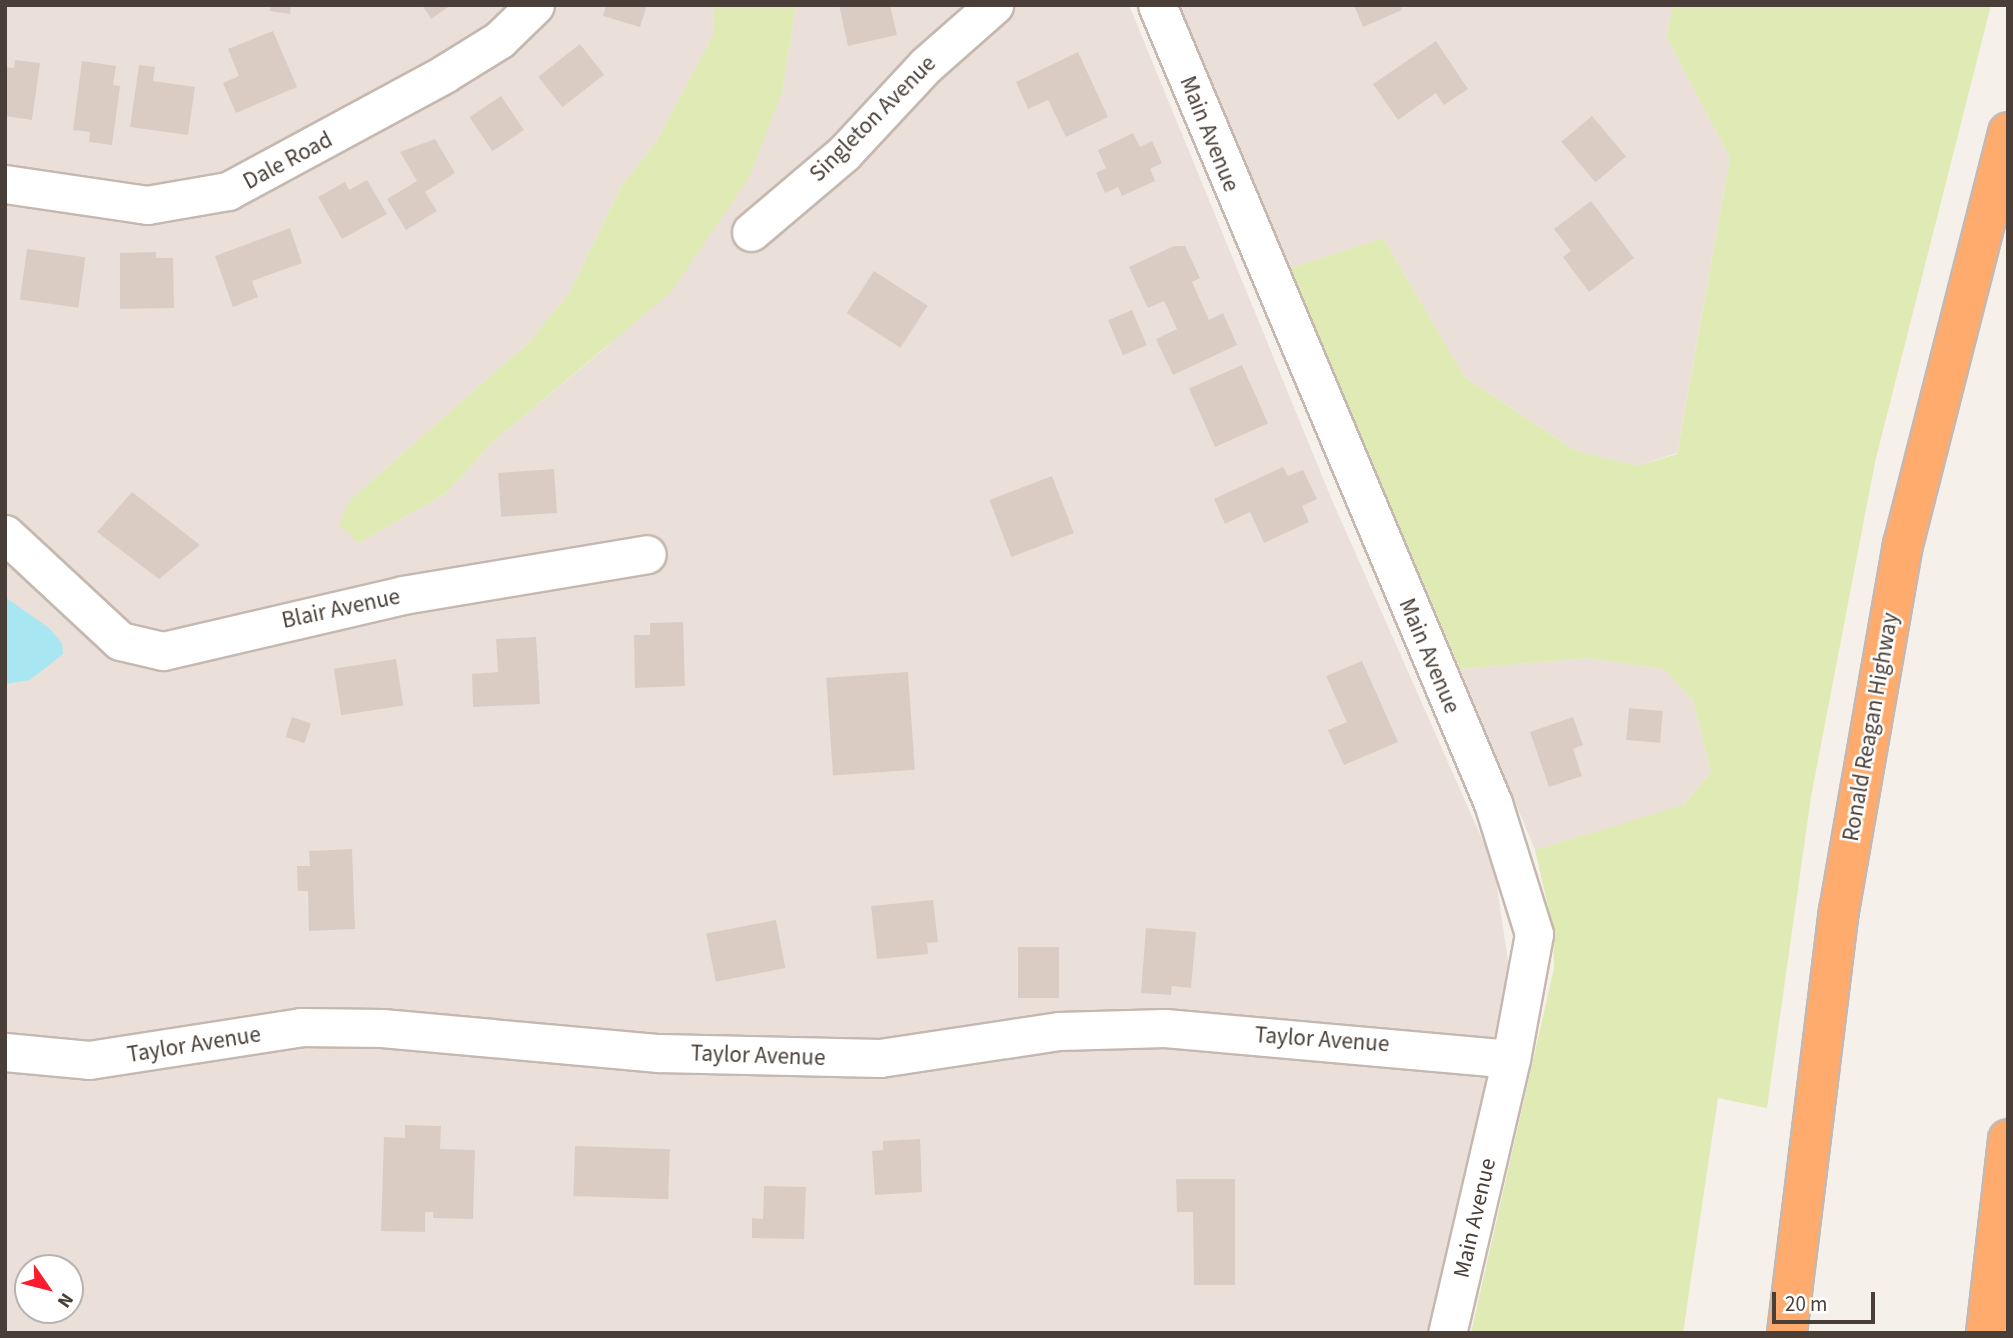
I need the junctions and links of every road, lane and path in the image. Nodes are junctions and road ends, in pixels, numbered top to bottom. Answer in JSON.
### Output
{"nodes":[{"id":1,"x":535,"y":5,"type":"edge"},
{"id":2,"x":994,"y":5,"type":"edge"},
{"id":3,"x":1157,"y":5,"type":"edge"},
{"id":4,"x":2008,"y":132,"type":"edge"},
{"id":5,"x":5,"y":184,"type":"edge"},
{"id":6,"x":751,"y":232,"type":"dead end"},
{"id":7,"x":5,"y":534,"type":"edge"},
{"id":8,"x":647,"y":554,"type":"dead end"},
{"id":9,"x":5,"y":1052,"type":"edge"},
{"id":10,"x":1511,"y":1059,"type":"junction"},
{"id":11,"x":2008,"y":1139,"type":"edge"},
{"id":12,"x":1447,"y":1333,"type":"edge"},
{"id":13,"x":1787,"y":1333,"type":"edge"},
{"id":14,"x":1986,"y":1333,"type":"edge"}],
"edges":[{"from":1,"to":5,"type":"street","name":"Dale Road"},
{"from":2,"to":6,"type":"street","name":"Singleton Avenue"},
{"from":3,"to":10,"type":"street","name":"Main Avenue"},
{"from":4,"to":13,"type":"highway","name":"Ronald Reagan Highway"},
{"from":7,"to":8,"type":"street","name":"Blair Avenue"},
{"from":9,"to":10,"type":"street","name":"Taylor Avenue"},
{"from":10,"to":12,"type":"street","name":"Main Avenue"},
{"from":11,"to":14,"type":"highway"}]}
